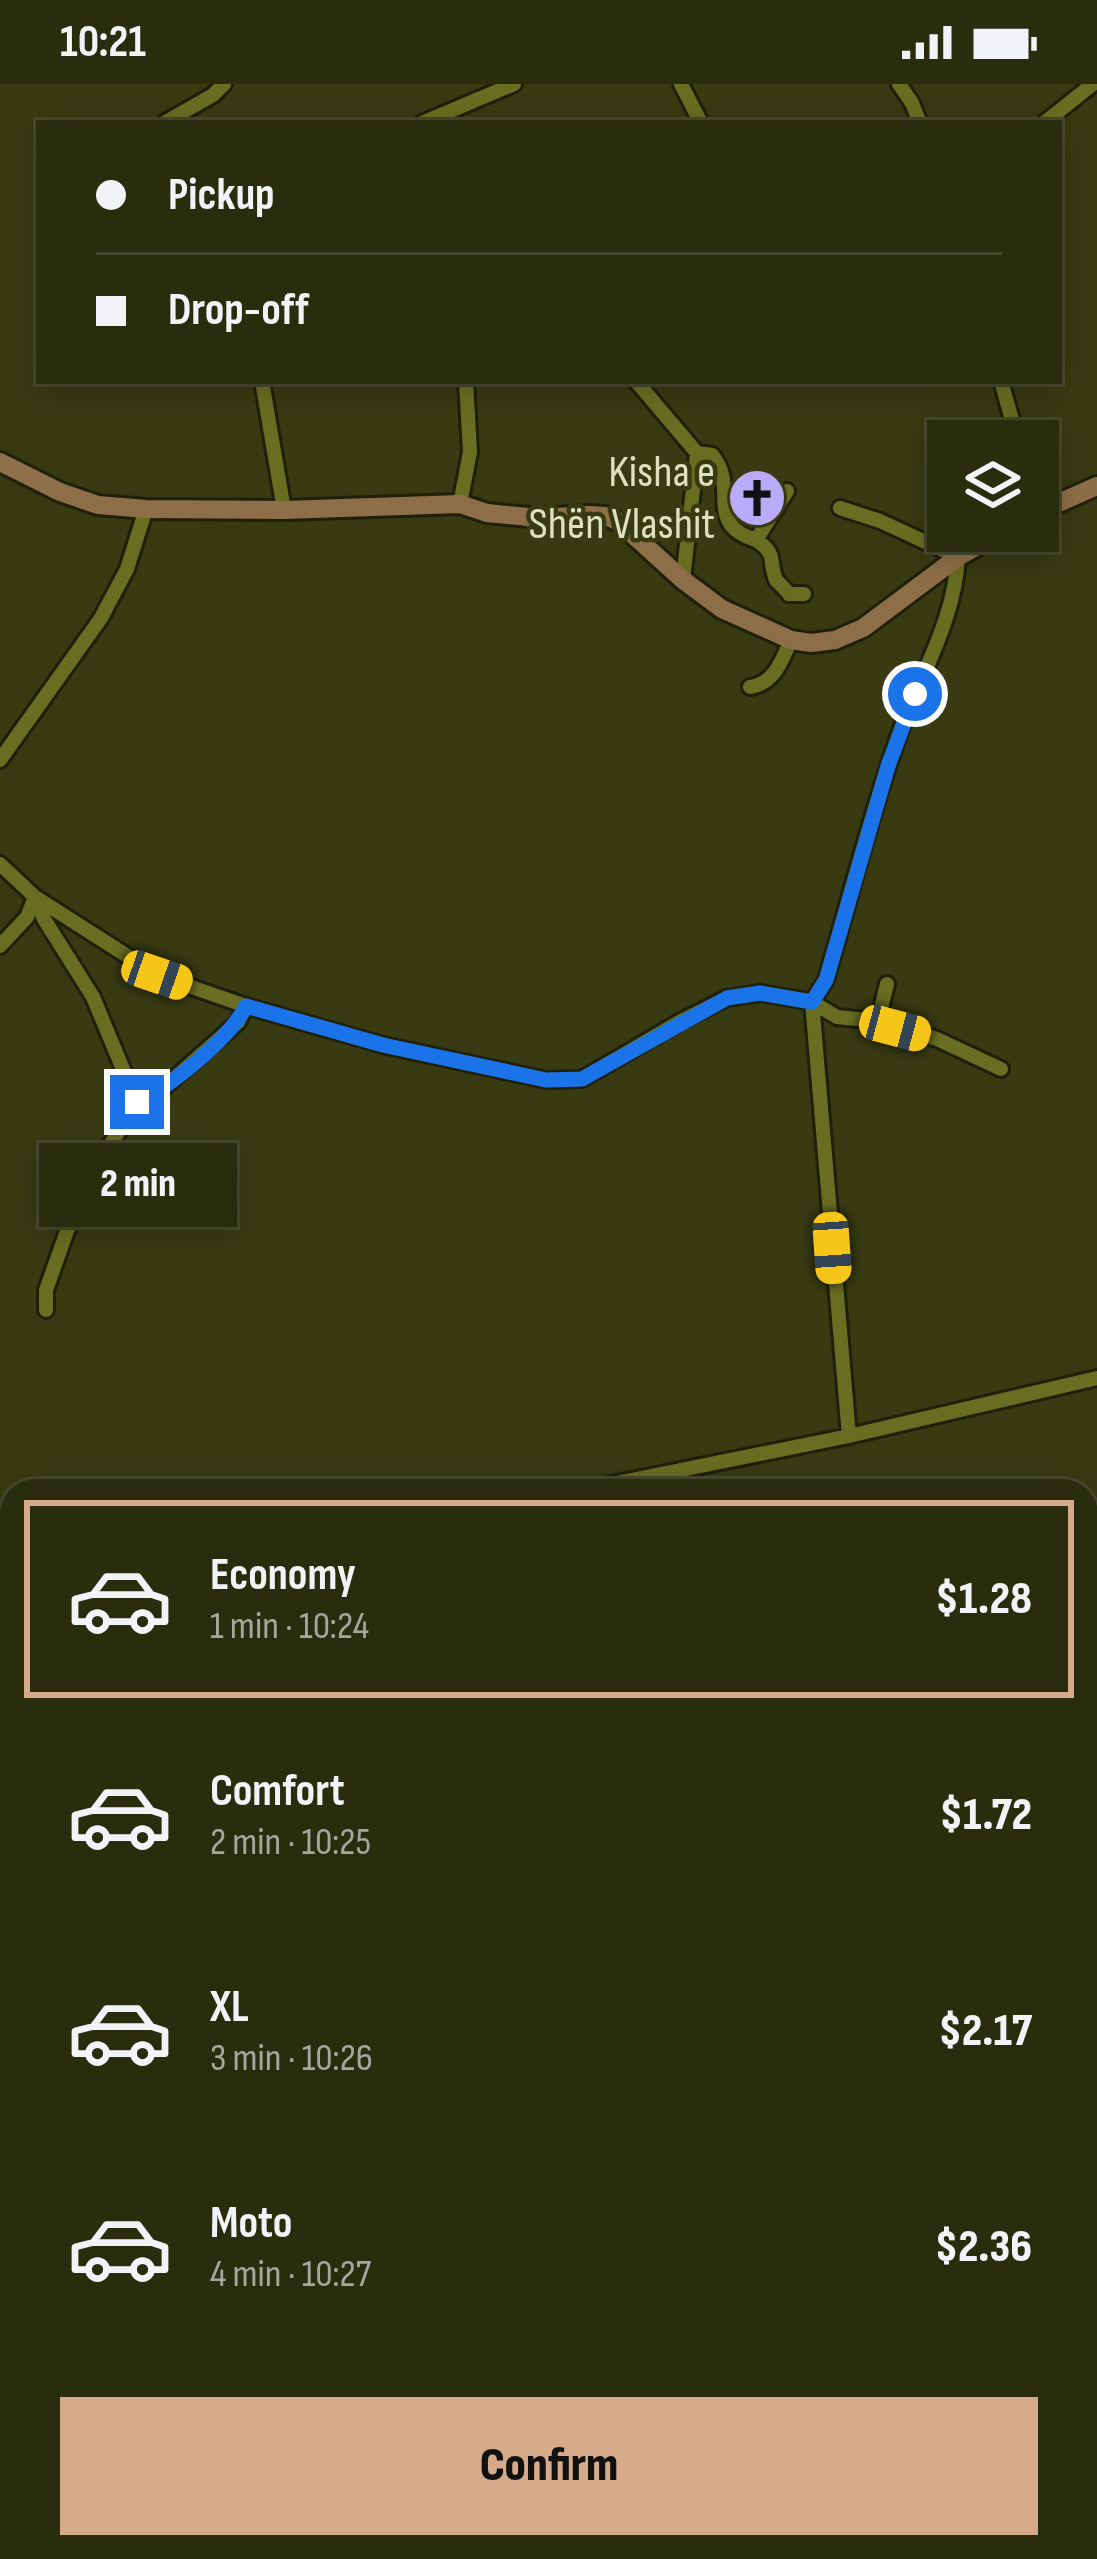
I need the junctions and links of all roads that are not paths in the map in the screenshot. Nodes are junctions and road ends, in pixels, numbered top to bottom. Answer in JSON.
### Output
{"nodes":[{"id":1,"x":224,"y":84,"type":"edge"},
{"id":2,"x":514,"y":84,"type":"edge"},
{"id":3,"x":682,"y":84,"type":"edge"},
{"id":4,"x":899,"y":84,"type":"edge"},
{"id":5,"x":1092,"y":92,"type":"edge"},
{"id":6,"x":169,"y":120,"type":"edge"},
{"id":7,"x":429,"y":120,"type":"edge"},
{"id":8,"x":700,"y":120,"type":"edge"},
{"id":9,"x":919,"y":120,"type":"edge"},
{"id":10,"x":1049,"y":120,"type":"edge"},
{"id":11,"x":263,"y":384,"type":"edge"},
{"id":12,"x":466,"y":384,"type":"edge"},
{"id":13,"x":639,"y":384,"type":"edge"},
{"id":14,"x":1002,"y":384,"type":"edge"},
{"id":15,"x":1012,"y":420,"type":"edge"},
{"id":16,"x":697,"y":453,"type":"junction"},
{"id":17,"x":0,"y":462,"type":"edge"},
{"id":18,"x":1097,"y":486,"type":"edge"},
{"id":19,"x":787,"y":491,"type":"dead end"},
{"id":20,"x":1059,"y":503,"type":"edge"},
{"id":21,"x":460,"y":504,"type":"junction"},
{"id":22,"x":840,"y":508,"type":"dead end"},
{"id":23,"x":146,"y":509,"type":"junction"},
{"id":24,"x":284,"y":510,"type":"junction"},
{"id":25,"x":756,"y":540,"type":"junction"},
{"id":26,"x":967,"y":552,"type":"edge"},
{"id":27,"x":958,"y":557,"type":"junction"},
{"id":28,"x":683,"y":580,"type":"junction"},
{"id":29,"x":804,"y":594,"type":"dead end"},
{"id":30,"x":791,"y":640,"type":"junction"},
{"id":31,"x":750,"y":687,"type":"dead end"},
{"id":32,"x":0,"y":760,"type":"edge"},
{"id":33,"x":0,"y":864,"type":"edge"},
{"id":34,"x":34,"y":897,"type":"junction"},
{"id":35,"x":0,"y":946,"type":"edge"},
{"id":36,"x":887,"y":984,"type":"dead end"},
{"id":37,"x":812,"y":1002,"type":"junction"},
{"id":38,"x":246,"y":1006,"type":"junction"},
{"id":39,"x":878,"y":1022,"type":"junction"},
{"id":40,"x":1001,"y":1069,"type":"dead end"},
{"id":41,"x":137,"y":1102,"type":"junction"},
{"id":42,"x":46,"y":1310,"type":"dead end"},
{"id":43,"x":1097,"y":1378,"type":"edge"},
{"id":44,"x":849,"y":1436,"type":"junction"},
{"id":45,"x":636,"y":1479,"type":"edge"}],
"edges":[{"from":1,"to":6,"type":"street"},
{"from":2,"to":7,"type":"street"},
{"from":3,"to":8,"type":"street"},
{"from":4,"to":9,"type":"street"},
{"from":5,"to":10,"type":"street"},
{"from":11,"to":24,"type":"street"},
{"from":12,"to":21,"type":"street"},
{"from":13,"to":16,"type":"street"},
{"from":14,"to":15,"type":"street"},
{"from":16,"to":25,"type":"street"},
{"from":16,"to":28,"type":"street"},
{"from":17,"to":23,"type":"street"},
{"from":18,"to":20,"type":"street"},
{"from":19,"to":25,"type":"street"},
{"from":21,"to":24,"type":"street"},
{"from":21,"to":28,"type":"street"},
{"from":22,"to":27,"type":"street"},
{"from":23,"to":24,"type":"street"},
{"from":23,"to":32,"type":"street"},
{"from":25,"to":29,"type":"street"},
{"from":26,"to":27,"type":"street"},
{"from":27,"to":30,"type":"street"},
{"from":27,"to":37,"type":"street"},
{"from":28,"to":30,"type":"street"},
{"from":30,"to":31,"type":"street"},
{"from":33,"to":34,"type":"street"},
{"from":34,"to":35,"type":"street"},
{"from":34,"to":38,"type":"street"},
{"from":34,"to":41,"type":"street"},
{"from":36,"to":39,"type":"street"},
{"from":37,"to":38,"type":"street"},
{"from":37,"to":39,"type":"street"},
{"from":37,"to":44,"type":"street"},
{"from":38,"to":41,"type":"street"},
{"from":39,"to":40,"type":"street"},
{"from":41,"to":42,"type":"street"},
{"from":43,"to":44,"type":"street"},
{"from":44,"to":45,"type":"street"}]}
